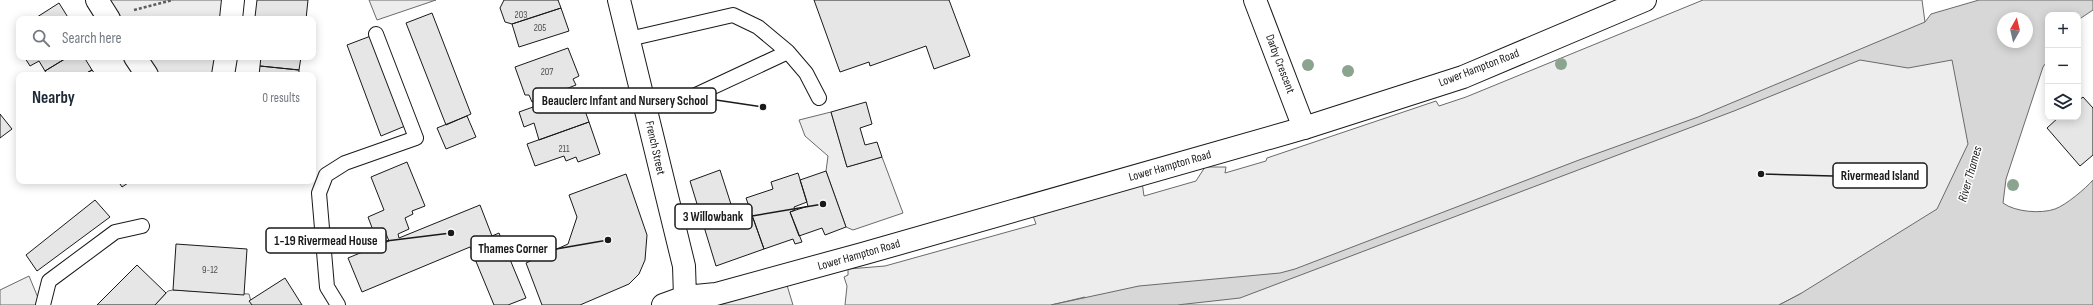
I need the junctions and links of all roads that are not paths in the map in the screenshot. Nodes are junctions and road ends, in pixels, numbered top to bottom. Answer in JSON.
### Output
{"nodes":[{"id":1,"x":233,"y":0,"type":"edge"},
{"id":2,"x":619,"y":0,"type":"edge"},
{"id":3,"x":1255,"y":0,"type":"edge"},
{"id":4,"x":1645,"y":0,"type":"edge"},
{"id":5,"x":231,"y":16,"type":"edge"},
{"id":6,"x":376,"y":34,"type":"dead end"},
{"id":7,"x":630,"y":39,"type":"junction"},
{"id":8,"x":788,"y":52,"type":"junction"},
{"id":9,"x":137,"y":60,"type":"edge"},
{"id":10,"x":226,"y":60,"type":"edge"},
{"id":11,"x":145,"y":72,"type":"edge"},
{"id":12,"x":224,"y":72,"type":"edge"},
{"id":13,"x":819,"y":98,"type":"dead end"},
{"id":14,"x":685,"y":100,"type":"dead end"},
{"id":15,"x":1304,"y":128,"type":"junction"},
{"id":16,"x":142,"y":226,"type":"dead end"},
{"id":17,"x":684,"y":297,"type":"junction"},
{"id":18,"x":43,"y":305,"type":"edge"},
{"id":19,"x":338,"y":305,"type":"edge"},
{"id":20,"x":662,"y":305,"type":"edge"}],
"edges":[{"from":1,"to":5,"type":"street"},
{"from":2,"to":7,"type":"street","name":"French Street"},
{"from":3,"to":15,"type":"street","name":"Darby Crescent"},
{"from":4,"to":15,"type":"street","name":"Lower Hampton Road"},
{"from":6,"to":19,"type":"lane"},
{"from":7,"to":8,"type":"lane"},
{"from":7,"to":17,"type":"street","name":"French Street"},
{"from":8,"to":13,"type":"lane"},
{"from":8,"to":14,"type":"lane"},
{"from":9,"to":11,"type":"street"},
{"from":10,"to":12,"type":"street"},
{"from":15,"to":17,"type":"street","name":"Lower Hampton Road"},
{"from":16,"to":18,"type":"lane"},
{"from":17,"to":20,"type":"street","name":"Lower Hampton Road"}]}
